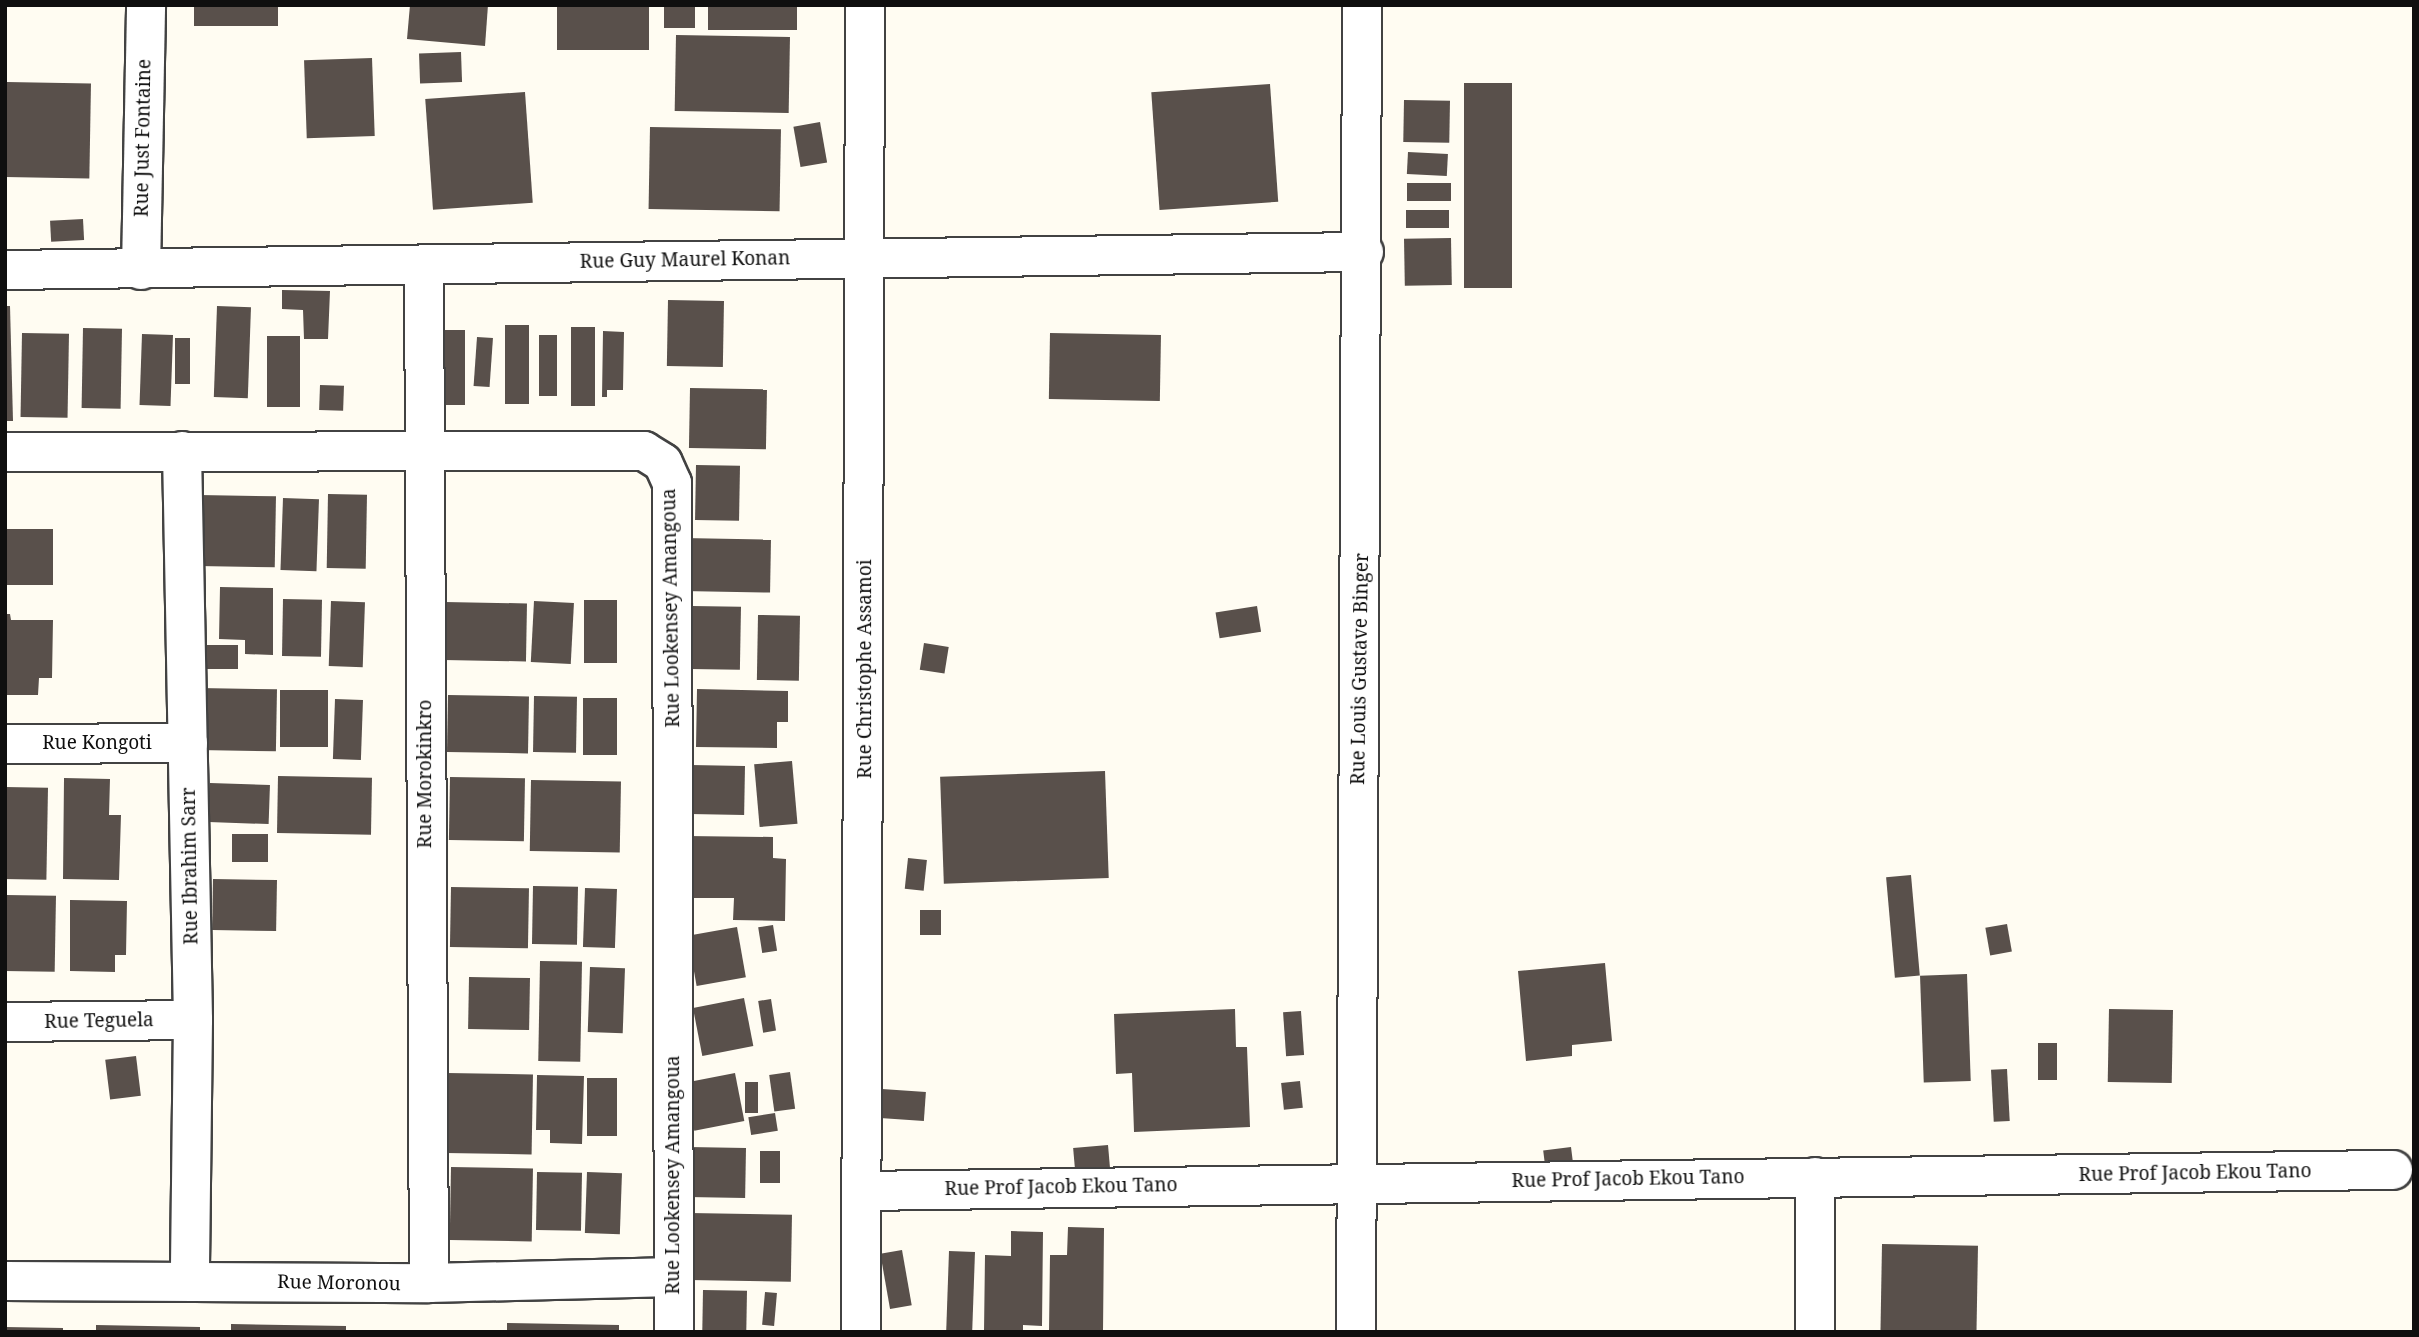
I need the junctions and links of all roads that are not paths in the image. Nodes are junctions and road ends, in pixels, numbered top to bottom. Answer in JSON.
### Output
{"nodes":[{"id":1,"x":146,"y":5,"type":"edge"},
{"id":2,"x":865,"y":5,"type":"edge"},
{"id":3,"x":1362,"y":5,"type":"edge"},
{"id":4,"x":1364,"y":252,"type":"junction"},
{"id":5,"x":866,"y":256,"type":"junction"},
{"id":6,"x":424,"y":265,"type":"junction"},
{"id":7,"x":5,"y":270,"type":"edge"},
{"id":8,"x":141,"y":270,"type":"junction"},
{"id":9,"x":182,"y":451,"type":"junction"},
{"id":10,"x":422,"y":451,"type":"junction"},
{"id":11,"x":5,"y":452,"type":"edge"},
{"id":12,"x":188,"y":743,"type":"junction"},
{"id":13,"x":5,"y":744,"type":"edge"},
{"id":14,"x":193,"y":1020,"type":"junction"},
{"id":15,"x":5,"y":1022,"type":"edge"},
{"id":16,"x":2393,"y":1170,"type":"dead end"},
{"id":17,"x":1815,"y":1177,"type":"junction"},
{"id":18,"x":1354,"y":1181,"type":"junction"},
{"id":19,"x":862,"y":1191,"type":"junction"},
{"id":20,"x":674,"y":1277,"type":"junction"},
{"id":21,"x":5,"y":1281,"type":"edge"},
{"id":22,"x":190,"y":1281,"type":"junction"},
{"id":23,"x":429,"y":1283,"type":"junction"},
{"id":24,"x":674,"y":1332,"type":"edge"},
{"id":25,"x":861,"y":1332,"type":"edge"},
{"id":26,"x":1356,"y":1332,"type":"edge"},
{"id":27,"x":1815,"y":1332,"type":"edge"}],
"edges":[{"from":1,"to":8,"type":"street","name":"Rue Just Fontaine"},
{"from":2,"to":5,"type":"street","name":"Rue Christophe Assamoi"},
{"from":3,"to":4,"type":"street","name":"Rue Louis Gustave Binger"},
{"from":4,"to":5,"type":"street","name":"Rue Guy Maurel Konan"},
{"from":4,"to":18,"type":"street","name":"Rue Louis Gustave Binger"},
{"from":5,"to":6,"type":"street","name":"Rue Guy Maurel Konan"},
{"from":5,"to":19,"type":"street","name":"Rue Christophe Assamoi"},
{"from":6,"to":8,"type":"street","name":"Rue Guy Maurel Konan"},
{"from":6,"to":10,"type":"street","name":"Rue Morokinkro"},
{"from":7,"to":8,"type":"street","name":"Rue Guy Maurel Konan"},
{"from":9,"to":10,"type":"street","name":"Rue Lookensey Amangoua"},
{"from":9,"to":11,"type":"street","name":"Rue Lookensey Amangoua"},
{"from":9,"to":12,"type":"street","name":"Rue Ibrahim Sarr"},
{"from":10,"to":20,"type":"street","name":"Rue Lookensey Amangoua"},
{"from":10,"to":23,"type":"street","name":"Rue Morokinkro"},
{"from":12,"to":13,"type":"street","name":"Rue Kongoti"},
{"from":12,"to":14,"type":"street","name":"Rue Ibrahim Sarr"},
{"from":14,"to":15,"type":"street","name":"Rue Teguela"},
{"from":14,"to":22,"type":"street","name":"Rue Ibrahim Sarr"},
{"from":16,"to":17,"type":"street","name":"Rue Prof Jacob Ekou Tano"},
{"from":17,"to":18,"type":"street","name":"Rue Prof Jacob Ekou Tano"},
{"from":17,"to":27,"type":"street"},
{"from":18,"to":19,"type":"street","name":"Rue Prof Jacob Ekou Tano"},
{"from":18,"to":26,"type":"street","name":"Rue Louis Gustave Binger"},
{"from":19,"to":25,"type":"street","name":"Rue Christophe Assamoi"},
{"from":20,"to":23,"type":"street","name":"Rue Moronou"},
{"from":20,"to":24,"type":"street","name":"Rue Lookensey Amangoua"},
{"from":21,"to":22,"type":"street","name":"Rue Moronou"},
{"from":22,"to":23,"type":"street","name":"Rue Moronou"}]}
